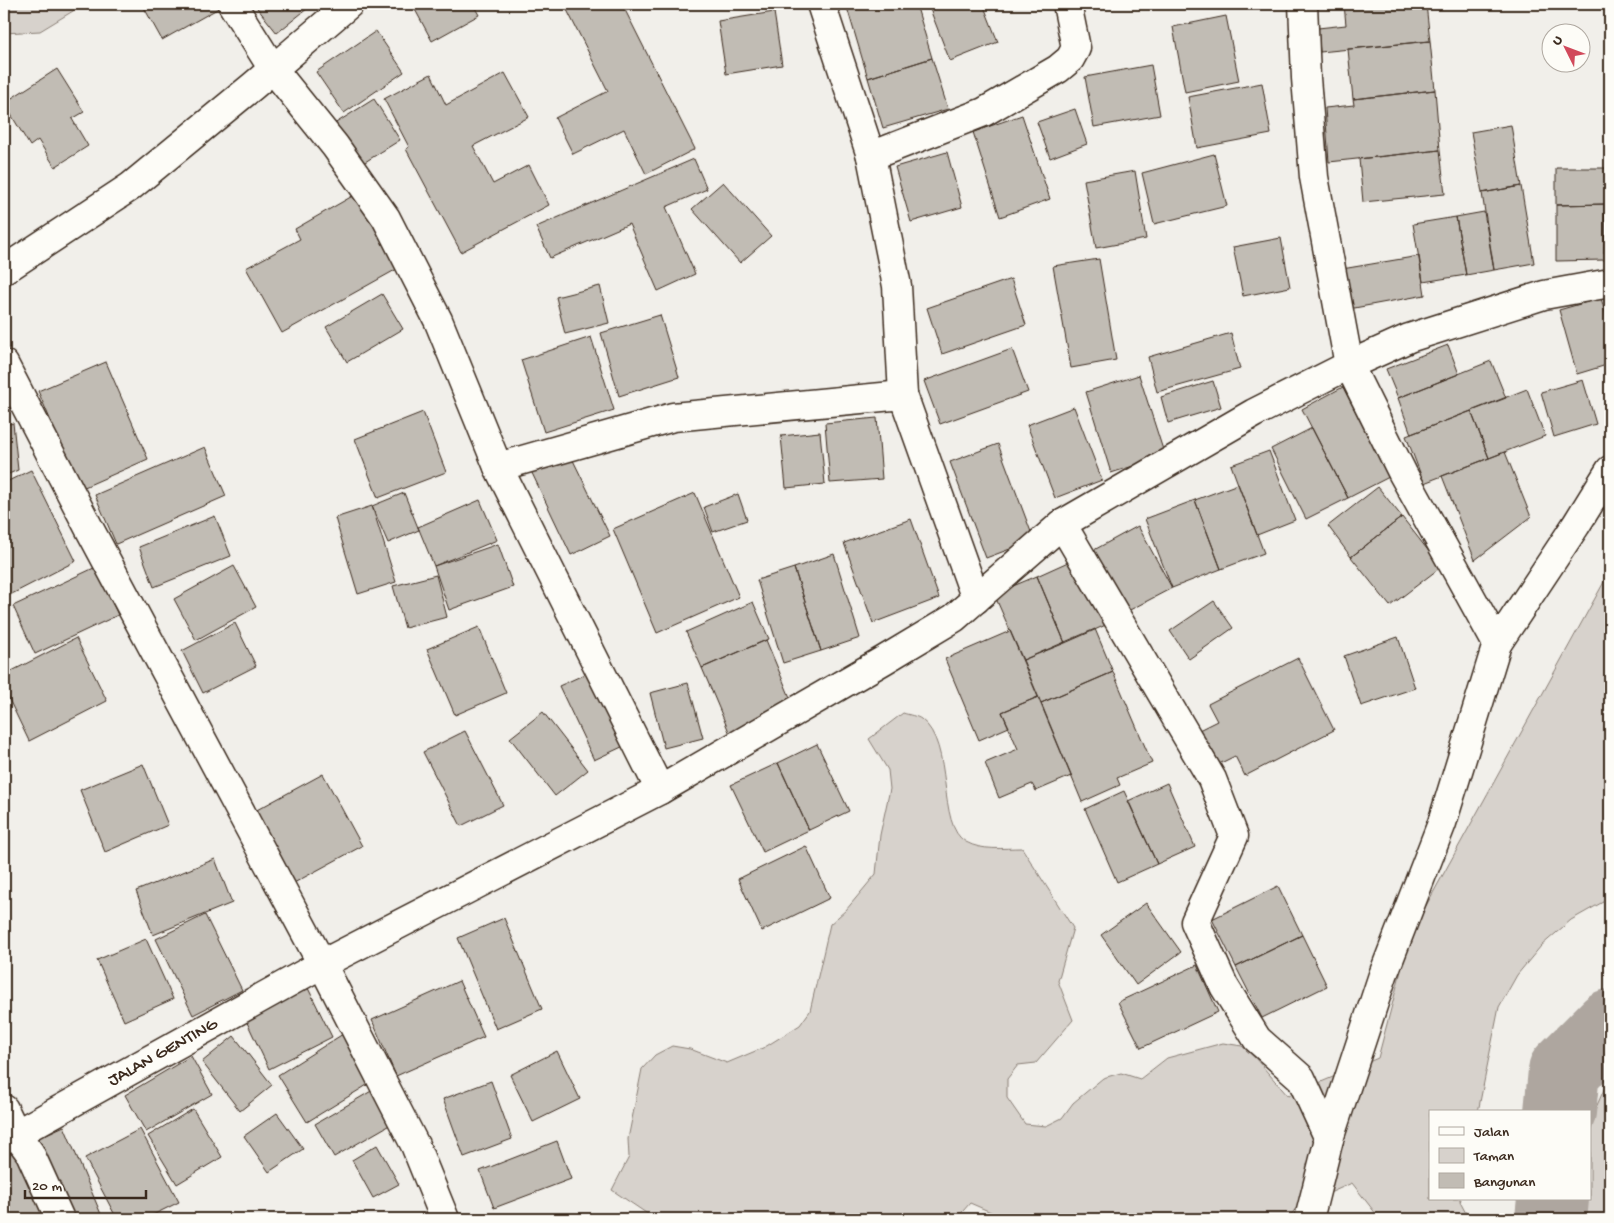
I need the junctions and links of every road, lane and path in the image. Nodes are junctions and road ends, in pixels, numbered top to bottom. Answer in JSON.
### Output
{"nodes":[{"id":1,"x":232,"y":4,"type":"edge"},
{"id":2,"x":349,"y":4,"type":"edge"},
{"id":3,"x":820,"y":4,"type":"edge"},
{"id":4,"x":1067,"y":4,"type":"edge"},
{"id":5,"x":1303,"y":4,"type":"edge"},
{"id":6,"x":273,"y":69,"type":"junction"},
{"id":7,"x":871,"y":156,"type":"junction"},
{"id":8,"x":4,"y":270,"type":"edge"},
{"id":9,"x":1610,"y":283,"type":"edge"},
{"id":10,"x":4,"y":364,"type":"edge"},
{"id":11,"x":1349,"y":365,"type":"junction"},
{"id":12,"x":903,"y":395,"type":"junction"},
{"id":13,"x":498,"y":468,"type":"junction"},
{"id":14,"x":1610,"y":470,"type":"edge"},
{"id":15,"x":1062,"y":524,"type":"junction"},
{"id":16,"x":976,"y":599,"type":"junction"},
{"id":17,"x":1497,"y":644,"type":"junction"},
{"id":18,"x":660,"y":790,"type":"junction"},
{"id":19,"x":322,"y":964,"type":"junction"},
{"id":20,"x":4,"y":1109,"type":"edge"},
{"id":21,"x":10,"y":1136,"type":"edge"},
{"id":22,"x":1329,"y":1139,"type":"junction"},
{"id":23,"x":60,"y":1219,"type":"edge"},
{"id":24,"x":445,"y":1219,"type":"edge"},
{"id":25,"x":1309,"y":1219,"type":"edge"}],
"edges":[{"from":1,"to":6,"type":"street"},
{"from":2,"to":6,"type":"street"},
{"from":3,"to":7,"type":"street"},
{"from":4,"to":7,"type":"street"},
{"from":5,"to":11,"type":"street"},
{"from":6,"to":8,"type":"street"},
{"from":6,"to":13,"type":"street"},
{"from":7,"to":12,"type":"street"},
{"from":9,"to":11,"type":"street","name":"JALAN GENTING"},
{"from":10,"to":19,"type":"street"},
{"from":11,"to":15,"type":"street","name":"JALAN GENTING"},
{"from":11,"to":17,"type":"street"},
{"from":12,"to":13,"type":"street"},
{"from":12,"to":16,"type":"street"},
{"from":13,"to":18,"type":"street"},
{"from":14,"to":17,"type":"street"},
{"from":15,"to":16,"type":"street","name":"JALAN GENTING"},
{"from":15,"to":22,"type":"street"},
{"from":16,"to":18,"type":"street","name":"JALAN GENTING"},
{"from":17,"to":22,"type":"street"},
{"from":18,"to":19,"type":"street","name":"JALAN GENTING"},
{"from":19,"to":21,"type":"street","name":"JALAN GENTING"},
{"from":19,"to":24,"type":"street"},
{"from":20,"to":21,"type":"street"},
{"from":21,"to":23,"type":"street"},
{"from":22,"to":25,"type":"street"}]}
